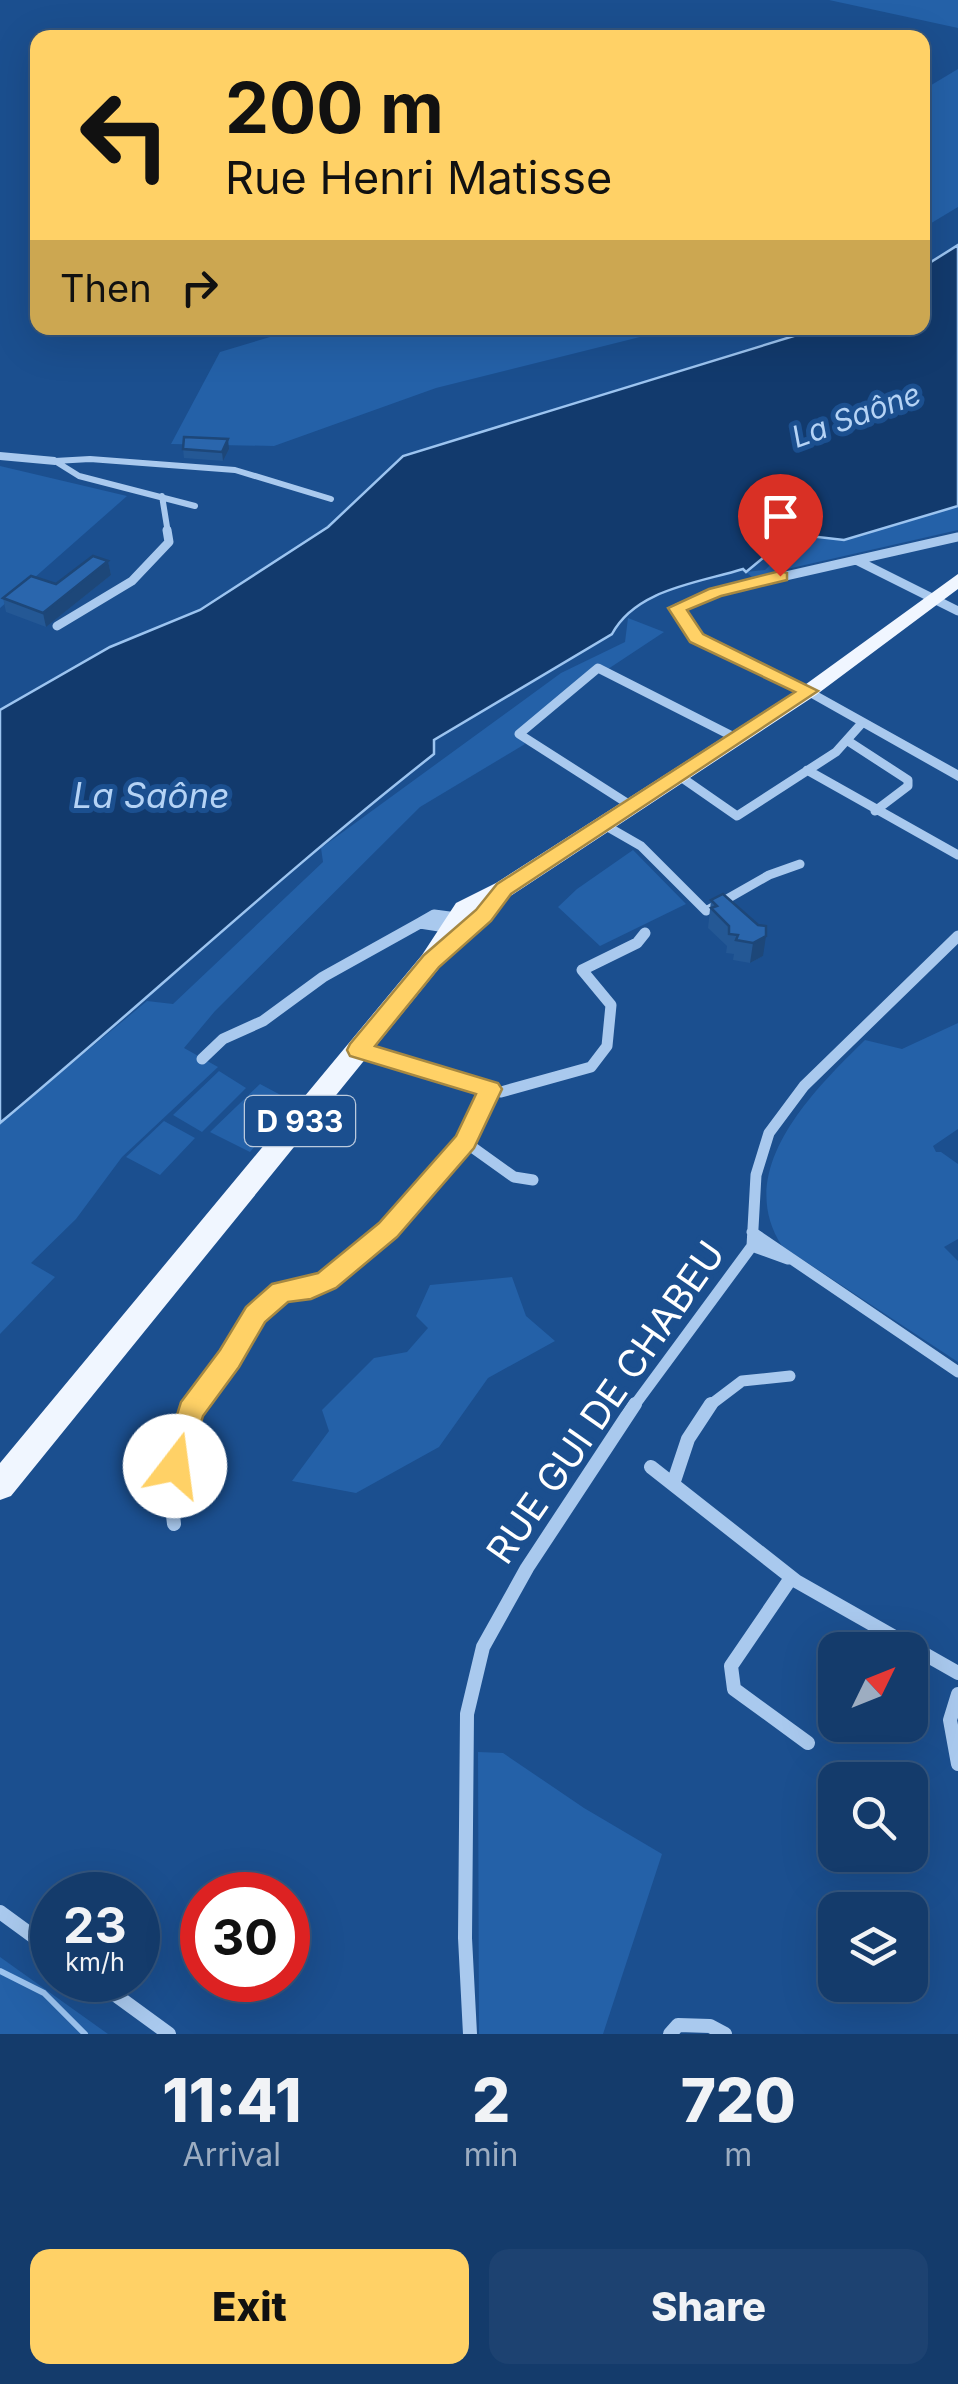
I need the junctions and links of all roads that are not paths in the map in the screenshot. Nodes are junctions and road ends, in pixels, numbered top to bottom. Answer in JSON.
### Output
{"nodes":[{"id":1,"x":0,"y":456,"type":"edge"},
{"id":2,"x":55,"y":461,"type":"junction"},
{"id":3,"x":162,"y":496,"type":"junction"},
{"id":4,"x":332,"y":499,"type":"dead end"},
{"id":5,"x":195,"y":506,"type":"dead end"},
{"id":6,"x":958,"y":537,"type":"edge"},
{"id":7,"x":856,"y":560,"type":"junction"},
{"id":8,"x":958,"y":580,"type":"edge"},
{"id":9,"x":932,"y":600,"type":"junction"},
{"id":10,"x":958,"y":611,"type":"edge"},
{"id":11,"x":57,"y":626,"type":"dead end"},
{"id":12,"x":809,"y":691,"type":"junction"},
{"id":13,"x":862,"y":723,"type":"junction"},
{"id":14,"x":737,"y":739,"type":"junction"},
{"id":15,"x":848,"y":741,"type":"junction"},
{"id":16,"x":808,"y":770,"type":"junction"},
{"id":17,"x":678,"y":775,"type":"junction"},
{"id":18,"x":958,"y":776,"type":"edge"},
{"id":19,"x":630,"y":805,"type":"junction"},
{"id":20,"x":875,"y":811,"type":"junction"},
{"id":21,"x":601,"y":823,"type":"junction"},
{"id":22,"x":958,"y":855,"type":"edge"},
{"id":23,"x":800,"y":864,"type":"dead end"},
{"id":24,"x":460,"y":924,"type":"junction"},
{"id":25,"x":644,"y":934,"type":"dead end"},
{"id":26,"x":958,"y":936,"type":"edge"},
{"id":27,"x":358,"y":1050,"type":"junction"},
{"id":28,"x":202,"y":1058,"type":"dead end"},
{"id":29,"x":490,"y":1089,"type":"junction"},
{"id":30,"x":465,"y":1142,"type":"junction"},
{"id":31,"x":533,"y":1180,"type":"dead end"},
{"id":32,"x":752,"y":1239,"type":"junction"},
{"id":33,"x":958,"y":1372,"type":"edge"},
{"id":34,"x":790,"y":1376,"type":"dead end"},
{"id":35,"x":651,"y":1466,"type":"dead end"},
{"id":36,"x":673,"y":1484,"type":"junction"},
{"id":37,"x":0,"y":1486,"type":"edge"},
{"id":38,"x":174,"y":1524,"type":"dead end"},
{"id":39,"x":791,"y":1578,"type":"junction"},
{"id":40,"x":958,"y":1673,"type":"edge"},
{"id":41,"x":958,"y":1694,"type":"edge"},
{"id":42,"x":808,"y":1743,"type":"dead end"},
{"id":43,"x":958,"y":1764,"type":"edge"},
{"id":44,"x":0,"y":1912,"type":"edge"},
{"id":45,"x":30,"y":1934,"type":"edge"},
{"id":46,"x":126,"y":2002,"type":"edge"},
{"id":47,"x":170,"y":2034,"type":"edge"},
{"id":48,"x":470,"y":2034,"type":"edge"},
{"id":49,"x":670,"y":2034,"type":"edge"},
{"id":50,"x":725,"y":2034,"type":"edge"}],
"edges":[{"from":1,"to":2,"type":"street"},
{"from":2,"to":3,"type":"street"},
{"from":2,"to":4,"type":"street"},
{"from":3,"to":5,"type":"street"},
{"from":3,"to":11,"type":"street"},
{"from":6,"to":7,"type":"street"},
{"from":7,"to":9,"type":"street"},
{"from":7,"to":12,"type":"street"},
{"from":8,"to":9,"type":"main road","number":"D 933"},
{"from":9,"to":10,"type":"street"},
{"from":9,"to":12,"type":"main road","number":"D 933"},
{"from":12,"to":13,"type":"street"},
{"from":12,"to":14,"type":"main road","number":"D 933"},
{"from":13,"to":15,"type":"street"},
{"from":13,"to":18,"type":"street"},
{"from":14,"to":17,"type":"main road","number":"D 933"},
{"from":14,"to":19,"type":"street"},
{"from":15,"to":16,"type":"street"},
{"from":15,"to":20,"type":"street"},
{"from":16,"to":17,"type":"street"},
{"from":16,"to":20,"type":"street"},
{"from":17,"to":19,"type":"main road","number":"D 933"},
{"from":19,"to":21,"type":"main road","number":"D 933"},
{"from":20,"to":22,"type":"street"},
{"from":21,"to":23,"type":"street"},
{"from":21,"to":24,"type":"main road","number":"D 933"},
{"from":24,"to":27,"type":"main road","number":"D 933"},
{"from":24,"to":28,"type":"street"},
{"from":25,"to":29,"type":"street"},
{"from":26,"to":32,"type":"street","name":"RUE GUI DE CHABEU"},
{"from":27,"to":29,"type":"street"},
{"from":27,"to":37,"type":"main road","number":"D 933"},
{"from":29,"to":30,"type":"street"},
{"from":30,"to":31,"type":"street"},
{"from":30,"to":38,"type":"street"},
{"from":32,"to":33,"type":"street"},
{"from":32,"to":48,"type":"street","name":"RUE GUI DE CHABEU"},
{"from":34,"to":36,"type":"street"},
{"from":35,"to":36,"type":"street"},
{"from":36,"to":39,"type":"street"},
{"from":39,"to":40,"type":"street"},
{"from":39,"to":42,"type":"street"},
{"from":41,"to":43,"type":"street"},
{"from":44,"to":45,"type":"street"},
{"from":46,"to":47,"type":"street"},
{"from":49,"to":50,"type":"street"}]}
